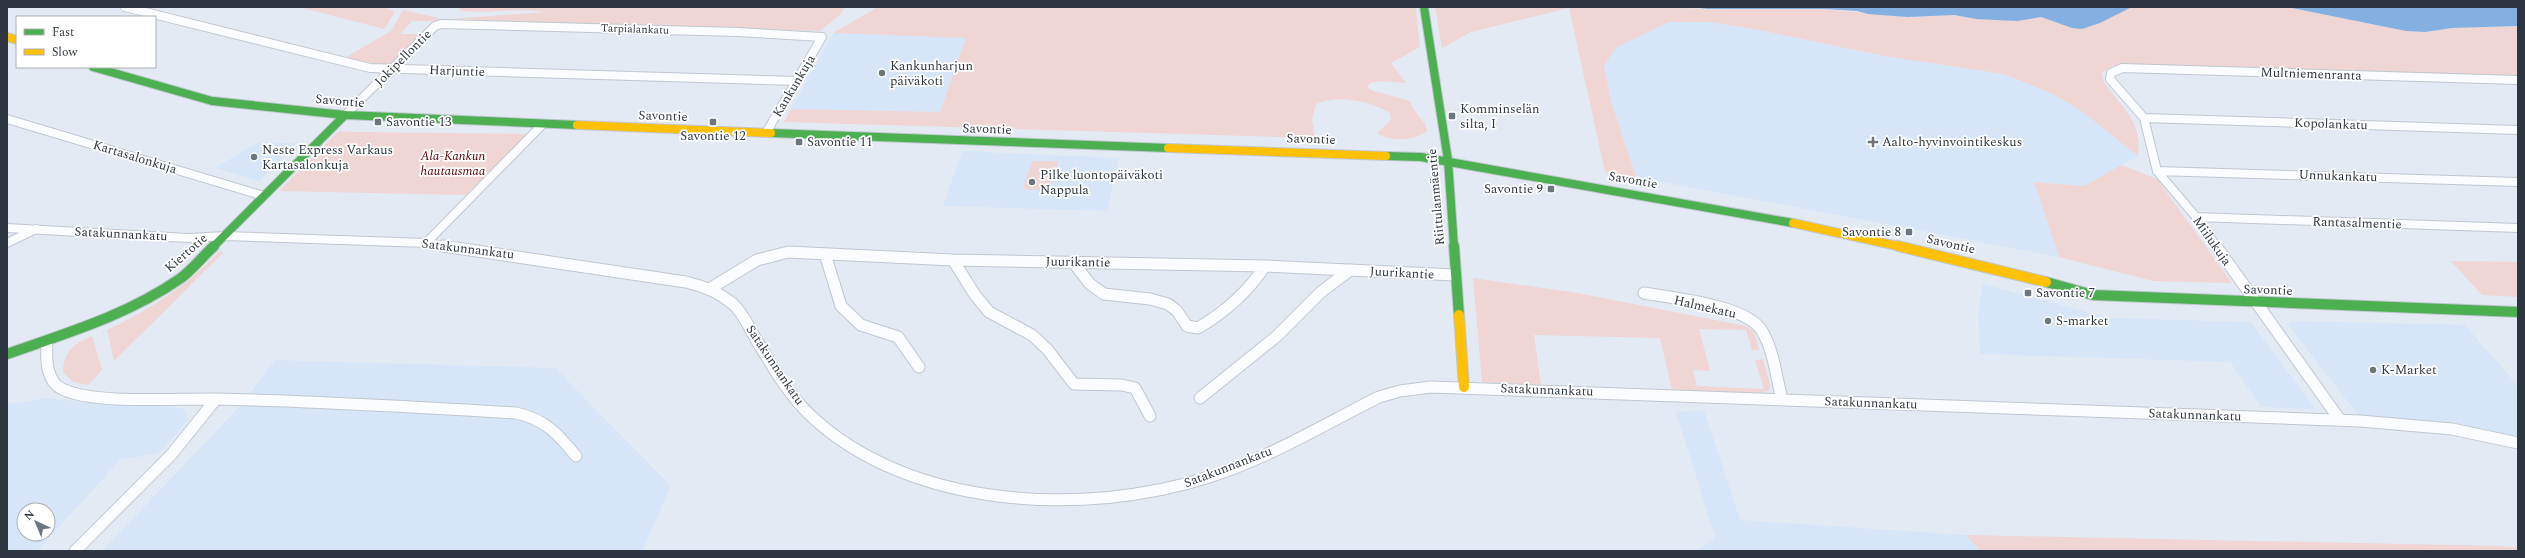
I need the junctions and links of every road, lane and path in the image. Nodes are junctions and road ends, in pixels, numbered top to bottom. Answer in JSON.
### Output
{"nodes":[{"id":1,"x":125,"y":7,"type":"edge"},
{"id":2,"x":1424,"y":7,"type":"edge"},
{"id":3,"x":445,"y":23,"type":"joint"},
{"id":4,"x":822,"y":39,"type":"joint"},
{"id":5,"x":97,"y":68,"type":"edge"},
{"id":6,"x":391,"y":69,"type":"junction"},
{"id":7,"x":2110,"y":79,"type":"joint"},
{"id":8,"x":797,"y":80,"type":"junction"},
{"id":9,"x":2518,"y":80,"type":"edge"},
{"id":10,"x":345,"y":115,"type":"junction"},
{"id":11,"x":2144,"y":118,"type":"junction"},
{"id":12,"x":7,"y":119,"type":"edge"},
{"id":13,"x":542,"y":125,"type":"junction"},
{"id":14,"x":2518,"y":130,"type":"edge"},
{"id":15,"x":766,"y":133,"type":"junction"},
{"id":16,"x":1448,"y":160,"type":"junction"},
{"id":17,"x":2157,"y":171,"type":"junction"},
{"id":18,"x":2518,"y":182,"type":"edge"},
{"id":19,"x":264,"y":196,"type":"junction"},
{"id":20,"x":2196,"y":217,"type":"junction"},
{"id":21,"x":7,"y":228,"type":"edge"},
{"id":22,"x":2518,"y":228,"type":"edge"},
{"id":23,"x":36,"y":229,"type":"junction"},
{"id":24,"x":225,"y":236,"type":"junction"},
{"id":25,"x":7,"y":243,"type":"edge"},
{"id":26,"x":426,"y":243,"type":"junction"},
{"id":27,"x":825,"y":254,"type":"junction"},
{"id":28,"x":953,"y":260,"type":"junction"},
{"id":29,"x":1073,"y":262,"type":"junction"},
{"id":30,"x":1265,"y":266,"type":"junction"},
{"id":31,"x":1350,"y":270,"type":"junction"},
{"id":32,"x":1455,"y":275,"type":"junction"},
{"id":33,"x":711,"y":288,"type":"junction"},
{"id":34,"x":1644,"y":293,"type":"dead end"},
{"id":35,"x":2256,"y":303,"type":"junction"},
{"id":36,"x":2518,"y":312,"type":"edge"},
{"id":37,"x":47,"y":343,"type":"junction"},
{"id":38,"x":7,"y":354,"type":"edge"},
{"id":39,"x":919,"y":367,"type":"dead end"},
{"id":40,"x":1464,"y":387,"type":"junction"},
{"id":41,"x":1200,"y":398,"type":"dead end"},
{"id":42,"x":216,"y":399,"type":"junction"},
{"id":43,"x":1782,"y":399,"type":"junction"},
{"id":44,"x":1150,"y":416,"type":"dead end"},
{"id":45,"x":2340,"y":420,"type":"junction"},
{"id":46,"x":2518,"y":443,"type":"edge"},
{"id":47,"x":576,"y":456,"type":"dead end"},
{"id":48,"x":75,"y":551,"type":"edge"}],
"edges":[{"from":1,"to":6,"type":"street","name":"Harjuntie"},
{"from":2,"to":16,"type":"street","name":"Riittulanmäentie"},
{"from":3,"to":4,"type":"street","name":"Tarpialankatu"},
{"from":3,"to":6,"type":"street","name":"Jokipellontie"},
{"from":4,"to":8,"type":"street","name":"Kankunkuja"},
{"from":5,"to":10,"type":"street","name":"Savontie"},
{"from":6,"to":8,"type":"street","name":"Harjuntie"},
{"from":6,"to":10,"type":"street","name":"Jokipellontie"},
{"from":7,"to":9,"type":"street","name":"Multniemenranta"},
{"from":7,"to":11,"type":"street","name":"Miilukuja"},
{"from":8,"to":15,"type":"street","name":"Kankunkuja"},
{"from":10,"to":13,"type":"street","name":"Savontie"},
{"from":10,"to":19,"type":"street","name":"Kiertotie"},
{"from":11,"to":14,"type":"street","name":"Kopolankatu"},
{"from":11,"to":17,"type":"street","name":"Miilukuja"},
{"from":12,"to":19,"type":"street","name":"Kartasalonkuja"},
{"from":13,"to":15,"type":"street","name":"Savontie"},
{"from":13,"to":26,"type":"street"},
{"from":15,"to":16,"type":"street","name":"Savontie"},
{"from":16,"to":32,"type":"street","name":"Riittulanmäentie"},
{"from":16,"to":35,"type":"street","name":"Savontie"},
{"from":17,"to":18,"type":"street","name":"Unnukankatu"},
{"from":17,"to":20,"type":"street","name":"Miilukuja"},
{"from":19,"to":24,"type":"street","name":"Kiertotie"},
{"from":20,"to":22,"type":"street","name":"Rantasalmentie"},
{"from":20,"to":35,"type":"street","name":"Miilukuja"},
{"from":21,"to":23,"type":"street","name":"Satakunnankatu"},
{"from":23,"to":24,"type":"street","name":"Satakunnankatu"},
{"from":23,"to":25,"type":"street"},
{"from":24,"to":26,"type":"street","name":"Satakunnankatu"},
{"from":24,"to":37,"type":"street","name":"Kiertotie"},
{"from":26,"to":33,"type":"street","name":"Satakunnankatu"},
{"from":27,"to":28,"type":"street","name":"Juurikantie"},
{"from":27,"to":33,"type":"street","name":"Juurikantie"},
{"from":27,"to":39,"type":"street"},
{"from":28,"to":29,"type":"street","name":"Juurikantie"},
{"from":28,"to":44,"type":"street"},
{"from":29,"to":30,"type":"street","name":"Juurikantie"},
{"from":29,"to":30,"type":"street"},
{"from":30,"to":31,"type":"street","name":"Juurikantie"},
{"from":31,"to":32,"type":"street","name":"Juurikantie"},
{"from":31,"to":41,"type":"street"},
{"from":32,"to":40,"type":"street","name":"Riittulanmäentie"},
{"from":33,"to":40,"type":"street","name":"Satakunnankatu"},
{"from":34,"to":43,"type":"street","name":"Halmekatu"},
{"from":35,"to":36,"type":"street","name":"Savontie"},
{"from":35,"to":45,"type":"street","name":"Miilukuja"},
{"from":37,"to":38,"type":"street","name":"Kiertotie"},
{"from":37,"to":42,"type":"street"},
{"from":40,"to":43,"type":"street","name":"Satakunnankatu"},
{"from":42,"to":47,"type":"street"},
{"from":42,"to":48,"type":"street"},
{"from":43,"to":45,"type":"street","name":"Satakunnankatu"},
{"from":45,"to":46,"type":"street","name":"Satakunnankatu"}]}
